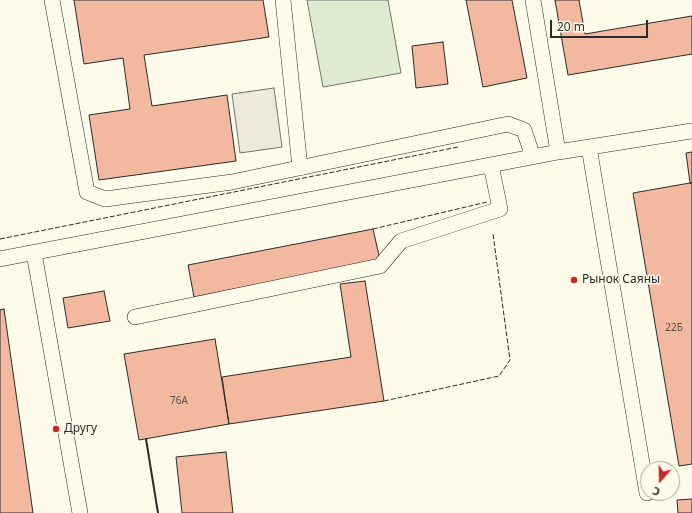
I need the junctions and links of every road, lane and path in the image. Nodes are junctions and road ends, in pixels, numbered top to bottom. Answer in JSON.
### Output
{"nodes":[{"id":1,"x":52,"y":0,"type":"edge"},
{"id":2,"x":283,"y":0,"type":"edge"},
{"id":3,"x":533,"y":0,"type":"edge"},
{"id":4,"x":692,"y":131,"type":"edge"},
{"id":5,"x":589,"y":147,"type":"junction"},
{"id":6,"x":558,"y":152,"type":"junction"},
{"id":7,"x":533,"y":157,"type":"junction"},
{"id":8,"x":491,"y":165,"type":"junction"},
{"id":9,"x":300,"y":168,"type":"junction"},
{"id":10,"x":34,"y":253,"type":"junction"},
{"id":11,"x":0,"y":259,"type":"edge"},
{"id":12,"x":135,"y":317,"type":"dead end"},
{"id":13,"x":642,"y":461,"type":"edge"},
{"id":14,"x":80,"y":513,"type":"edge"}],
"edges":[{"from":1,"to":9,"type":"lane"},
{"from":2,"to":9,"type":"lane"},
{"from":3,"to":6,"type":"lane"},
{"from":4,"to":5,"type":"lane"},
{"from":5,"to":6,"type":"lane"},
{"from":5,"to":13,"type":"lane"},
{"from":6,"to":7,"type":"lane"},
{"from":7,"to":8,"type":"lane"},
{"from":7,"to":9,"type":"lane"},
{"from":8,"to":10,"type":"lane"},
{"from":8,"to":12,"type":"lane"},
{"from":10,"to":11,"type":"lane"},
{"from":10,"to":14,"type":"lane"}]}
